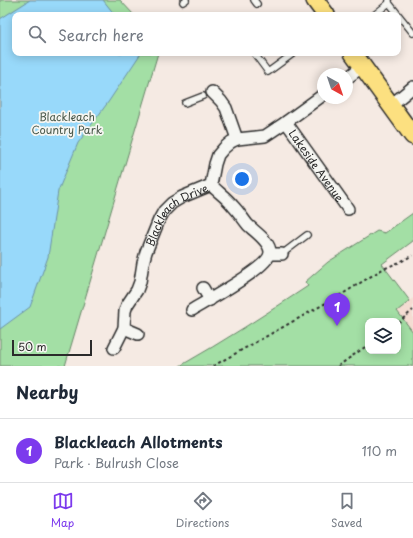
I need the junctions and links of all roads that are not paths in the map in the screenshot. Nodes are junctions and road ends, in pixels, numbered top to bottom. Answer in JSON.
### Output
{"nodes":[{"id":1,"x":315,"y":0,"type":"edge"},
{"id":2,"x":389,"y":1,"type":"edge"},
{"id":3,"x":324,"y":12,"type":"edge"},
{"id":4,"x":377,"y":12,"type":"edge"},
{"id":5,"x":397,"y":12,"type":"edge"},
{"id":6,"x":401,"y":17,"type":"edge"},
{"id":7,"x":413,"y":33,"type":"edge"},
{"id":8,"x":256,"y":56,"type":"edge"},
{"id":9,"x":290,"y":56,"type":"edge"},
{"id":10,"x":358,"y":60,"type":"edge"},
{"id":11,"x":413,"y":87,"type":"edge"},
{"id":12,"x":210,"y":91,"type":"joint"},
{"id":13,"x":317,"y":99,"type":"edge"},
{"id":14,"x":185,"y":103,"type":"dead end"},
{"id":15,"x":391,"y":105,"type":"junction"},
{"id":16,"x":286,"y":122,"type":"junction"},
{"id":17,"x":413,"y":136,"type":"edge"},
{"id":18,"x":236,"y":139,"type":"junction"},
{"id":19,"x":211,"y":185,"type":"junction"},
{"id":20,"x":348,"y":208,"type":"dead end"},
{"id":21,"x":307,"y":235,"type":"dead end"},
{"id":22,"x":270,"y":254,"type":"junction"},
{"id":23,"x":282,"y":254,"type":"joint"},
{"id":24,"x":203,"y":288,"type":"dead end"},
{"id":25,"x":210,"y":300,"type":"junction"},
{"id":26,"x":192,"y":310,"type":"dead end"},
{"id":27,"x":124,"y":328,"type":"junction"},
{"id":28,"x":138,"y":334,"type":"dead end"},
{"id":29,"x":114,"y":348,"type":"dead end"}],
"edges":[{"from":1,"to":3,"type":"main road"},
{"from":2,"to":4,"type":"lane"},
{"from":2,"to":5,"type":"lane"},
{"from":6,"to":7,"type":"lane"},
{"from":8,"to":9,"type":"lane"},
{"from":10,"to":15,"type":"main road"},
{"from":11,"to":15,"type":"street"},
{"from":12,"to":14,"type":"lane"},
{"from":12,"to":18,"type":"street"},
{"from":13,"to":16,"type":"street"},
{"from":15,"to":17,"type":"main road"},
{"from":16,"to":18,"type":"street"},
{"from":16,"to":20,"type":"street","name":"Lakeside Avenue"},
{"from":18,"to":19,"type":"street","name":"Blackleach Drive"},
{"from":19,"to":22,"type":"street"},
{"from":19,"to":27,"type":"street","name":"Blackleach Drive"},
{"from":21,"to":23,"type":"lane"},
{"from":22,"to":23,"type":"street"},
{"from":22,"to":25,"type":"street"},
{"from":24,"to":25,"type":"street"},
{"from":25,"to":26,"type":"street"},
{"from":27,"to":28,"type":"street"},
{"from":27,"to":29,"type":"street","name":"Blackleach Drive"}]}
